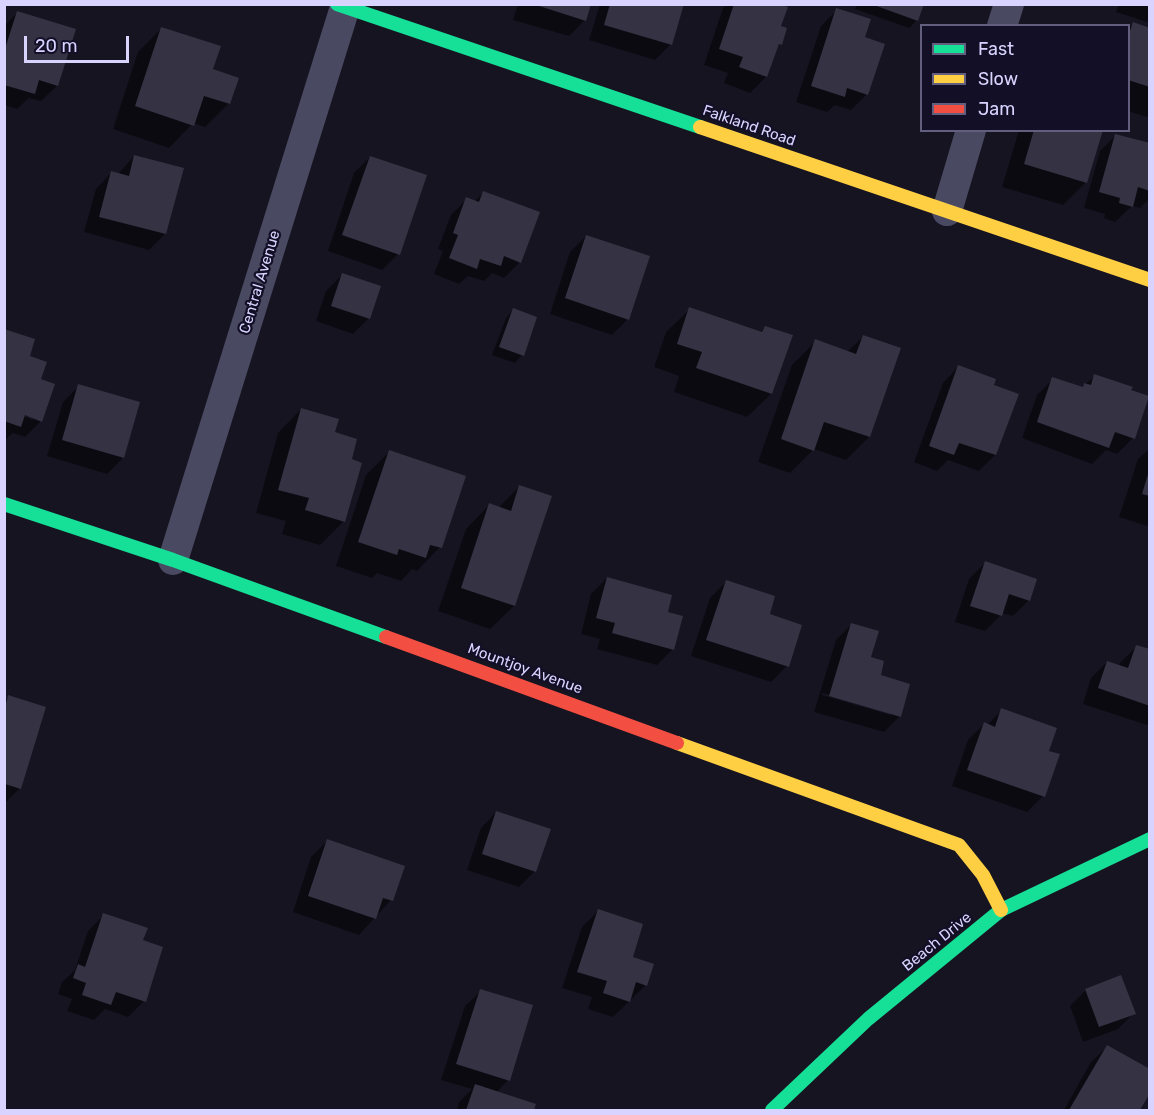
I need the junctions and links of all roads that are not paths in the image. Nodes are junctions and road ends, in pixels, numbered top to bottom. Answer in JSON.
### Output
{"nodes":[{"id":1,"x":1009,"y":4,"type":"edge"},
{"id":2,"x":343,"y":6,"type":"edge"},
{"id":3,"x":1003,"y":24,"type":"edge"},
{"id":4,"x":970,"y":132,"type":"edge"},
{"id":5,"x":947,"y":211,"type":"junction"},
{"id":6,"x":1149,"y":280,"type":"edge"},
{"id":7,"x":4,"y":504,"type":"edge"},
{"id":8,"x":173,"y":560,"type":"junction"},
{"id":9,"x":1149,"y":839,"type":"edge"},
{"id":10,"x":1001,"y":910,"type":"junction"},
{"id":11,"x":772,"y":1110,"type":"edge"}],
"edges":[{"from":1,"to":3,"type":"street"},
{"from":2,"to":5,"type":"street","name":"Falkland Road"},
{"from":2,"to":8,"type":"street","name":"Central Avenue"},
{"from":4,"to":5,"type":"street"},
{"from":5,"to":6,"type":"street","name":"Falkland Road"},
{"from":7,"to":8,"type":"street","name":"Mountjoy Avenue"},
{"from":8,"to":10,"type":"street","name":"Mountjoy Avenue"},
{"from":9,"to":10,"type":"street","name":"Beach Drive"},
{"from":10,"to":11,"type":"street","name":"Beach Drive"}]}
